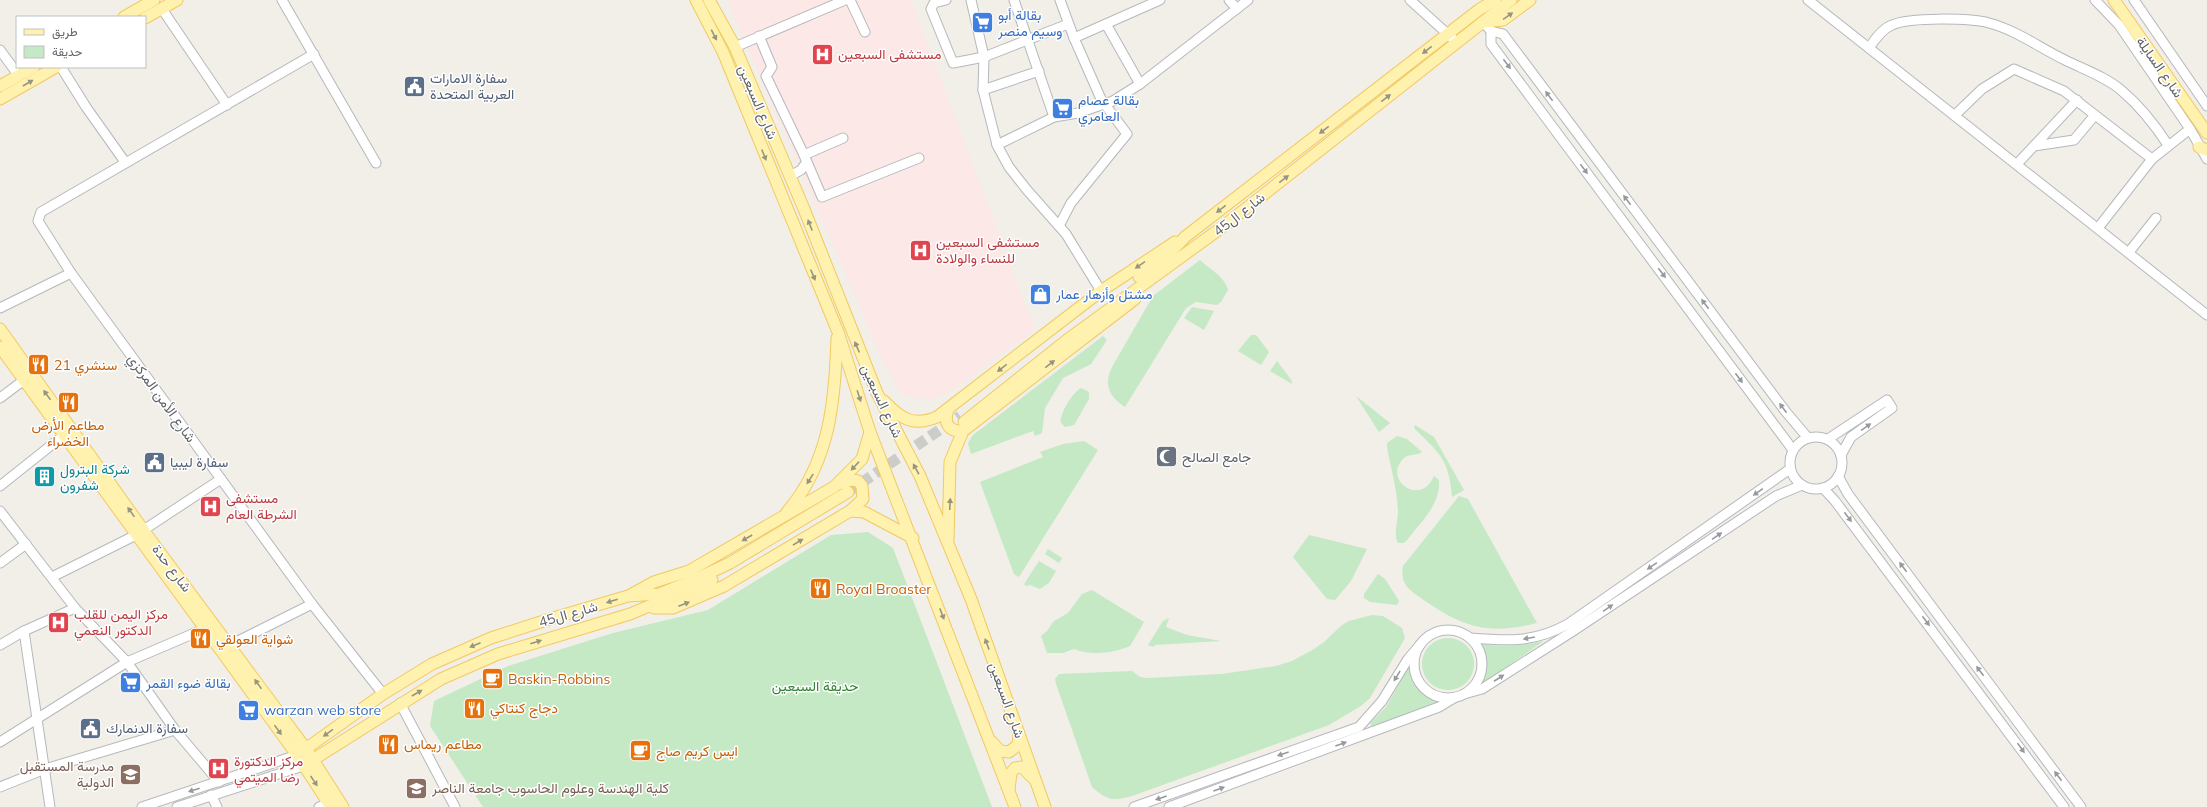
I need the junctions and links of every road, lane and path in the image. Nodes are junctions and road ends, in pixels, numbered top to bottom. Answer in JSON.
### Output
{"nodes":[{"id":1,"x":154,"y":0,"type":"edge"},
{"id":2,"x":177,"y":0,"type":"edge"},
{"id":3,"x":282,"y":0,"type":"edge"},
{"id":4,"x":709,"y":0,"type":"edge"},
{"id":5,"x":845,"y":0,"type":"edge"},
{"id":6,"x":850,"y":0,"type":"edge"},
{"id":7,"x":946,"y":0,"type":"edge"},
{"id":8,"x":971,"y":0,"type":"edge"},
{"id":9,"x":1014,"y":0,"type":"edge"},
{"id":10,"x":1060,"y":0,"type":"edge"},
{"id":11,"x":1160,"y":0,"type":"edge"},
{"id":12,"x":1229,"y":0,"type":"edge"},
{"id":13,"x":1248,"y":0,"type":"edge"},
{"id":14,"x":1410,"y":0,"type":"edge"},
{"id":15,"x":1511,"y":0,"type":"edge"},
{"id":16,"x":1530,"y":0,"type":"edge"},
{"id":17,"x":1808,"y":0,"type":"edge"},
{"id":18,"x":2095,"y":0,"type":"edge"},
{"id":19,"x":2114,"y":0,"type":"edge"},
{"id":20,"x":2134,"y":0,"type":"edge"},
{"id":21,"x":696,"y":1,"type":"edge"},
{"id":22,"x":1488,"y":5,"type":"edge"},
{"id":23,"x":162,"y":9,"type":"junction"},
{"id":24,"x":1237,"y":9,"type":"junction"},
{"id":25,"x":126,"y":16,"type":"edge"},
{"id":26,"x":146,"y":17,"type":"edge"},
{"id":27,"x":1482,"y":22,"type":"junction"},
{"id":28,"x":1068,"y":24,"type":"junction"},
{"id":29,"x":1106,"y":24,"type":"junction"},
{"id":30,"x":1491,"y":31,"type":"junction"},
{"id":31,"x":865,"y":32,"type":"dead end"},
{"id":32,"x":1449,"y":34,"type":"junction"},
{"id":33,"x":759,"y":36,"type":"junction"},
{"id":34,"x":1027,"y":38,"type":"junction"},
{"id":35,"x":1074,"y":38,"type":"junction"},
{"id":36,"x":1456,"y":43,"type":"junction"},
{"id":37,"x":735,"y":47,"type":"junction"},
{"id":38,"x":1869,"y":48,"type":"junction"},
{"id":39,"x":0,"y":50,"type":"edge"},
{"id":40,"x":314,"y":54,"type":"junction"},
{"id":41,"x":984,"y":57,"type":"junction"},
{"id":42,"x":32,"y":68,"type":"edge"},
{"id":43,"x":54,"y":68,"type":"edge"},
{"id":44,"x":62,"y":68,"type":"edge"},
{"id":45,"x":1038,"y":71,"type":"junction"},
{"id":46,"x":19,"y":76,"type":"junction"},
{"id":47,"x":1140,"y":84,"type":"junction"},
{"id":48,"x":0,"y":86,"type":"edge"},
{"id":49,"x":983,"y":90,"type":"junction"},
{"id":50,"x":0,"y":99,"type":"edge"},
{"id":51,"x":2077,"y":100,"type":"junction"},
{"id":52,"x":1105,"y":104,"type":"junction"},
{"id":53,"x":227,"y":105,"type":"junction"},
{"id":54,"x":2207,"y":106,"type":"edge"},
{"id":55,"x":2095,"y":115,"type":"junction"},
{"id":56,"x":1955,"y":116,"type":"junction"},
{"id":57,"x":1054,"y":117,"type":"junction"},
{"id":58,"x":2190,"y":129,"type":"junction"},
{"id":59,"x":2207,"y":133,"type":"edge"},
{"id":60,"x":843,"y":138,"type":"dead end"},
{"id":61,"x":997,"y":145,"type":"junction"},
{"id":62,"x":2034,"y":146,"type":"junction"},
{"id":63,"x":2168,"y":146,"type":"junction"},
{"id":64,"x":2203,"y":148,"type":"edge"},
{"id":65,"x":919,"y":158,"type":"dead end"},
{"id":66,"x":805,"y":159,"type":"junction"},
{"id":67,"x":2152,"y":159,"type":"junction"},
{"id":68,"x":2207,"y":159,"type":"edge"},
{"id":69,"x":125,"y":162,"type":"junction"},
{"id":70,"x":376,"y":163,"type":"dead end"},
{"id":71,"x":2017,"y":164,"type":"junction"},
{"id":72,"x":790,"y":176,"type":"junction"},
{"id":73,"x":2156,"y":218,"type":"dead end"},
{"id":74,"x":1059,"y":226,"type":"junction"},
{"id":75,"x":2098,"y":228,"type":"junction"},
{"id":76,"x":1184,"y":237,"type":"junction"},
{"id":77,"x":2129,"y":252,"type":"junction"},
{"id":78,"x":71,"y":273,"type":"junction"},
{"id":79,"x":1101,"y":291,"type":"junction"},
{"id":80,"x":0,"y":308,"type":"edge"},
{"id":81,"x":2207,"y":315,"type":"edge"},
{"id":82,"x":0,"y":330,"type":"edge"},
{"id":83,"x":838,"y":332,"type":"junction"},
{"id":84,"x":0,"y":347,"type":"edge"},
{"id":85,"x":24,"y":380,"type":"junction"},
{"id":86,"x":877,"y":393,"type":"junction"},
{"id":87,"x":0,"y":398,"type":"edge"},
{"id":88,"x":948,"y":410,"type":"junction"},
{"id":89,"x":962,"y":423,"type":"junction"},
{"id":90,"x":870,"y":432,"type":"junction"},
{"id":91,"x":64,"y":435,"type":"junction"},
{"id":92,"x":1808,"y":438,"type":"junction"},
{"id":93,"x":1828,"y":439,"type":"junction"},
{"id":94,"x":1793,"y":450,"type":"junction"},
{"id":95,"x":1841,"y":455,"type":"junction"},
{"id":96,"x":1790,"y":469,"type":"junction"},
{"id":97,"x":1838,"y":476,"type":"junction"},
{"id":98,"x":221,"y":479,"type":"junction"},
{"id":99,"x":1802,"y":485,"type":"junction"},
{"id":100,"x":0,"y":486,"type":"edge"},
{"id":101,"x":834,"y":486,"type":"junction"},
{"id":102,"x":1823,"y":488,"type":"junction"},
{"id":103,"x":0,"y":511,"type":"edge"},
{"id":104,"x":850,"y":511,"type":"junction"},
{"id":105,"x":781,"y":518,"type":"junction"},
{"id":106,"x":140,"y":533,"type":"junction"},
{"id":107,"x":913,"y":538,"type":"junction"},
{"id":108,"x":948,"y":543,"type":"junction"},
{"id":109,"x":26,"y":544,"type":"junction"},
{"id":110,"x":0,"y":563,"type":"edge"},
{"id":111,"x":52,"y":577,"type":"junction"},
{"id":112,"x":628,"y":596,"type":"junction"},
{"id":113,"x":312,"y":604,"type":"junction"},
{"id":114,"x":75,"y":608,"type":"junction"},
{"id":115,"x":645,"y":608,"type":"junction"},
{"id":116,"x":204,"y":629,"type":"junction"},
{"id":117,"x":24,"y":631,"type":"junction"},
{"id":118,"x":1550,"y":634,"type":"junction"},
{"id":119,"x":491,"y":638,"type":"junction"},
{"id":120,"x":1470,"y":638,"type":"junction"},
{"id":121,"x":1555,"y":642,"type":"junction"},
{"id":122,"x":0,"y":645,"type":"edge"},
{"id":123,"x":230,"y":645,"type":"junction"},
{"id":124,"x":1420,"y":645,"type":"junction"},
{"id":125,"x":498,"y":654,"type":"junction"},
{"id":126,"x":127,"y":662,"type":"junction"},
{"id":127,"x":383,"y":694,"type":"junction"},
{"id":128,"x":1464,"y":694,"type":"junction"},
{"id":129,"x":1454,"y":698,"type":"junction"},
{"id":130,"x":400,"y":703,"type":"junction"},
{"id":131,"x":38,"y":719,"type":"junction"},
{"id":132,"x":2018,"y":722,"type":"junction"},
{"id":133,"x":1359,"y":727,"type":"junction"},
{"id":134,"x":175,"y":730,"type":"junction"},
{"id":135,"x":1019,"y":733,"type":"junction"},
{"id":136,"x":2010,"y":733,"type":"junction"},
{"id":137,"x":1362,"y":736,"type":"junction"},
{"id":138,"x":990,"y":738,"type":"junction"},
{"id":139,"x":0,"y":742,"type":"edge"},
{"id":140,"x":1309,"y":745,"type":"junction"},
{"id":141,"x":306,"y":749,"type":"junction"},
{"id":142,"x":1312,"y":755,"type":"junction"},
{"id":143,"x":297,"y":756,"type":"junction"},
{"id":144,"x":313,"y":759,"type":"junction"},
{"id":145,"x":303,"y":766,"type":"junction"},
{"id":146,"x":45,"y":769,"type":"junction"},
{"id":147,"x":1036,"y":781,"type":"junction"},
{"id":148,"x":219,"y":782,"type":"junction"},
{"id":149,"x":0,"y":786,"type":"edge"},
{"id":150,"x":1008,"y":790,"type":"junction"},
{"id":151,"x":211,"y":796,"type":"junction"},
{"id":152,"x":326,"y":806,"type":"edge"},
{"id":153,"x":50,"y":807,"type":"edge"},
{"id":154,"x":142,"y":807,"type":"edge"},
{"id":155,"x":177,"y":807,"type":"edge"},
{"id":156,"x":217,"y":807,"type":"edge"},
{"id":157,"x":343,"y":807,"type":"edge"},
{"id":158,"x":455,"y":807,"type":"edge"},
{"id":159,"x":1015,"y":807,"type":"edge"},
{"id":160,"x":1045,"y":807,"type":"edge"},
{"id":161,"x":1134,"y":807,"type":"edge"},
{"id":162,"x":1169,"y":807,"type":"edge"},
{"id":163,"x":2064,"y":807,"type":"edge"},
{"id":164,"x":2081,"y":807,"type":"edge"}],
"edges":[{"from":1,"to":25,"type":"main road"},
{"from":2,"to":23,"type":"main road"},
{"from":3,"to":40,"type":"street"},
{"from":4,"to":37,"type":"main road","name":"شارع السبعين"},
{"from":5,"to":33,"type":"street"},
{"from":6,"to":31,"type":"street"},
{"from":7,"to":41,"type":"street"},
{"from":8,"to":41,"type":"street"},
{"from":9,"to":34,"type":"street"},
{"from":10,"to":28,"type":"street"},
{"from":11,"to":29,"type":"street"},
{"from":12,"to":24,"type":"street"},
{"from":13,"to":24,"type":"street"},
{"from":14,"to":32,"type":"street"},
{"from":15,"to":22,"type":"main road","name":"شارع ال45"},
{"from":27,"to":16,"type":"main road","one_way":true},
{"from":17,"to":38,"type":"street"},
{"from":18,"to":58,"type":"street"},
{"from":19,"to":59,"type":"main road","name":"شارع السايلة"},
{"from":20,"to":54,"type":"street"},
{"from":21,"to":83,"type":"main road","name":"شارع السبعين","one_way":true},
{"from":22,"to":27,"type":"main road","name":"شارع ال45"},
{"from":22,"to":32,"type":"main road","name":"شارع ال45"},
{"from":23,"to":26,"type":"main road"},
{"from":23,"to":53,"type":"street"},
{"from":24,"to":47,"type":"street"},
{"from":27,"to":30,"type":"street"},
{"from":27,"to":36,"type":"main road","name":"شارع ال45"},
{"from":28,"to":34,"type":"street"},
{"from":28,"to":35,"type":"street"},
{"from":29,"to":35,"type":"street"},
{"from":29,"to":47,"type":"street"},
{"from":92,"to":30,"type":"street","one_way":true},
{"from":30,"to":94,"type":"street","one_way":true},
{"from":32,"to":36,"type":"street"},
{"from":32,"to":76,"type":"main road","name":"شارع ال45","one_way":true},
{"from":33,"to":37,"type":"street"},
{"from":33,"to":66,"type":"street"},
{"from":34,"to":41,"type":"street"},
{"from":34,"to":45,"type":"street"},
{"from":35,"to":52,"type":"street"},
{"from":89,"to":36,"type":"main road","name":"شارع ال45","one_way":true},
{"from":37,"to":72,"type":"main road","name":"شارع السبعين"},
{"from":38,"to":56,"type":"street"},
{"from":38,"to":63,"type":"street"},
{"from":39,"to":46,"type":"street"},
{"from":40,"to":53,"type":"street","name":"شارع الأمن المركزي"},
{"from":40,"to":70,"type":"street"},
{"from":41,"to":49,"type":"street"},
{"from":42,"to":46,"type":"main road"},
{"from":50,"to":43,"type":"main road","one_way":true},
{"from":44,"to":69,"type":"street"},
{"from":45,"to":49,"type":"street"},
{"from":45,"to":57,"type":"street"},
{"from":46,"to":48,"type":"main road"},
{"from":47,"to":52,"type":"street"},
{"from":49,"to":61,"type":"street"},
{"from":51,"to":55,"type":"street"},
{"from":51,"to":56,"type":"street"},
{"from":51,"to":62,"type":"street"},
{"from":52,"to":57,"type":"street"},
{"from":52,"to":74,"type":"street"},
{"from":53,"to":69,"type":"street","name":"شارع الأمن المركزي"},
{"from":55,"to":62,"type":"street"},
{"from":55,"to":67,"type":"street"},
{"from":56,"to":71,"type":"street"},
{"from":57,"to":61,"type":"street"},
{"from":58,"to":63,"type":"street"},
{"from":58,"to":64,"type":"street"},
{"from":60,"to":66,"type":"street"},
{"from":61,"to":74,"type":"street"},
{"from":62,"to":71,"type":"street"},
{"from":63,"to":67,"type":"street"},
{"from":64,"to":68,"type":"street"},
{"from":65,"to":66,"type":"street"},
{"from":66,"to":72,"type":"street"},
{"from":67,"to":75,"type":"street"},
{"from":69,"to":78,"type":"street","name":"شارع الأمن المركزي"},
{"from":71,"to":75,"type":"street"},
{"from":86,"to":72,"type":"main road","name":"شارع السبعين","one_way":true},
{"from":73,"to":77,"type":"street"},
{"from":74,"to":79,"type":"street"},
{"from":75,"to":77,"type":"street"},
{"from":76,"to":79,"type":"main road","one_way":true},
{"from":76,"to":89,"type":"main road","name":"شارع ال45"},
{"from":77,"to":81,"type":"street"},
{"from":78,"to":80,"type":"street"},
{"from":78,"to":98,"type":"street","name":"شارع الأمن المركزي"},
{"from":79,"to":88,"type":"main road","one_way":true},
{"from":106,"to":82,"type":"main road","name":"شارع حدة","one_way":true},
{"from":83,"to":90,"type":"main road","name":"شارع السبعين","one_way":true},
{"from":83,"to":105,"type":"main road","one_way":true},
{"from":84,"to":85,"type":"main road","name":"شارع حدة"},
{"from":85,"to":87,"type":"street"},
{"from":85,"to":91,"type":"main road","name":"شارع حدة"},
{"from":86,"to":88,"type":"main road"},
{"from":108,"to":86,"type":"main road","name":"شارع السبعين","one_way":true},
{"from":88,"to":89,"type":"main road"},
{"from":108,"to":89,"type":"main road","one_way":true},
{"from":90,"to":101,"type":"main road","one_way":true},
{"from":90,"to":107,"type":"main road","name":"شارع السبعين"},
{"from":91,"to":100,"type":"street"},
{"from":91,"to":106,"type":"main road","name":"شارع حدة"},
{"from":92,"to":93,"type":"street"},
{"from":92,"to":94,"type":"street"},
{"from":93,"to":95,"type":"street"},
{"from":95,"to":93,"type":"street","one_way":true},
{"from":94,"to":96,"type":"street"},
{"from":95,"to":97,"type":"street"},
{"from":96,"to":99,"type":"street"},
{"from":96,"to":118,"type":"street","one_way":true},
{"from":97,"to":102,"type":"street"},
{"from":132,"to":97,"type":"street","one_way":true},
{"from":98,"to":106,"type":"street"},
{"from":98,"to":113,"type":"street","name":"شارع الأمن المركزي"},
{"from":99,"to":102,"type":"street"},
{"from":121,"to":99,"type":"street","one_way":true},
{"from":101,"to":104,"type":"main road"},
{"from":101,"to":105,"type":"main road"},
{"from":102,"to":136,"type":"street","one_way":true},
{"from":103,"to":109,"type":"street"},
{"from":104,"to":107,"type":"main road"},
{"from":115,"to":104,"type":"main road","one_way":true},
{"from":105,"to":112,"type":"main road","one_way":true},
{"from":106,"to":111,"type":"street"},
{"from":106,"to":116,"type":"main road","name":"شارع حدة"},
{"from":106,"to":123,"type":"main road","name":"شارع حدة"},
{"from":107,"to":138,"type":"main road","name":"شارع السبعين","one_way":true},
{"from":135,"to":108,"type":"main road","name":"شارع السبعين","one_way":true},
{"from":109,"to":110,"type":"street"},
{"from":109,"to":111,"type":"street"},
{"from":111,"to":114,"type":"street"},
{"from":112,"to":115,"type":"main road","name":"شارع ال45"},
{"from":112,"to":119,"type":"main road","name":"شارع ال45","one_way":true},
{"from":113,"to":123,"type":"street"},
{"from":113,"to":127,"type":"street","name":"شارع الأمن المركزي"},
{"from":114,"to":117,"type":"street"},
{"from":114,"to":126,"type":"street"},
{"from":125,"to":115,"type":"main road","name":"شارع ال45","one_way":true},
{"from":116,"to":126,"type":"street"},
{"from":116,"to":143,"type":"main road","name":"شارع حدة","one_way":true},
{"from":117,"to":122,"type":"street"},
{"from":117,"to":131,"type":"street"},
{"from":118,"to":120,"type":"street","one_way":true},
{"from":118,"to":121,"type":"street"},
{"from":119,"to":125,"type":"main road"},
{"from":119,"to":127,"type":"main road","name":"شارع ال45","one_way":true},
{"from":120,"to":124,"type":"street"},
{"from":120,"to":128,"type":"street"},
{"from":128,"to":121,"type":"street","one_way":true},
{"from":141,"to":123,"type":"main road","name":"شارع حدة","one_way":true},
{"from":124,"to":129,"type":"street"},
{"from":124,"to":133,"type":"street","one_way":true},
{"from":130,"to":125,"type":"main road","name":"شارع ال45","one_way":true},
{"from":126,"to":131,"type":"street"},
{"from":126,"to":134,"type":"street"},
{"from":127,"to":141,"type":"main road","name":"شارع ال45","one_way":true},
{"from":128,"to":129,"type":"street"},
{"from":129,"to":137,"type":"street"},
{"from":130,"to":144,"type":"main road","name":"شارع ال45"},
{"from":130,"to":158,"type":"street"},
{"from":131,"to":139,"type":"street"},
{"from":131,"to":146,"type":"street"},
{"from":132,"to":136,"type":"street"},
{"from":164,"to":132,"type":"street","one_way":true},
{"from":133,"to":137,"type":"street"},
{"from":133,"to":140,"type":"street"},
{"from":134,"to":146,"type":"street"},
{"from":134,"to":148,"type":"street"},
{"from":135,"to":138,"type":"main road"},
{"from":135,"to":147,"type":"main road","name":"شارع السبعين"},
{"from":136,"to":163,"type":"street","one_way":true},
{"from":142,"to":137,"type":"street","one_way":true},
{"from":138,"to":150,"type":"main road","name":"شارع السبعين"},
{"from":140,"to":142,"type":"street"},
{"from":140,"to":161,"type":"street","one_way":true},
{"from":141,"to":143,"type":"main road","name":"شارع ال45"},
{"from":141,"to":144,"type":"main road","name":"شارع حدة"},
{"from":162,"to":142,"type":"street","one_way":true},
{"from":143,"to":145,"type":"main road","name":"شارع حدة"},
{"from":143,"to":148,"type":"street"},
{"from":144,"to":145,"type":"main road","name":"شارع ال45"},
{"from":144,"to":157,"type":"main road","name":"شارع حدة"},
{"from":145,"to":151,"type":"street"},
{"from":145,"to":152,"type":"main road","name":"شارع حدة","one_way":true},
{"from":146,"to":149,"type":"street"},
{"from":146,"to":153,"type":"street"},
{"from":147,"to":150,"type":"main road"},
{"from":147,"to":160,"type":"main road","name":"شارع السبعين"},
{"from":148,"to":154,"type":"street","one_way":true},
{"from":150,"to":159,"type":"main road","name":"شارع السبعين"},
{"from":151,"to":155,"type":"street"},
{"from":151,"to":156,"type":"street"}]}
